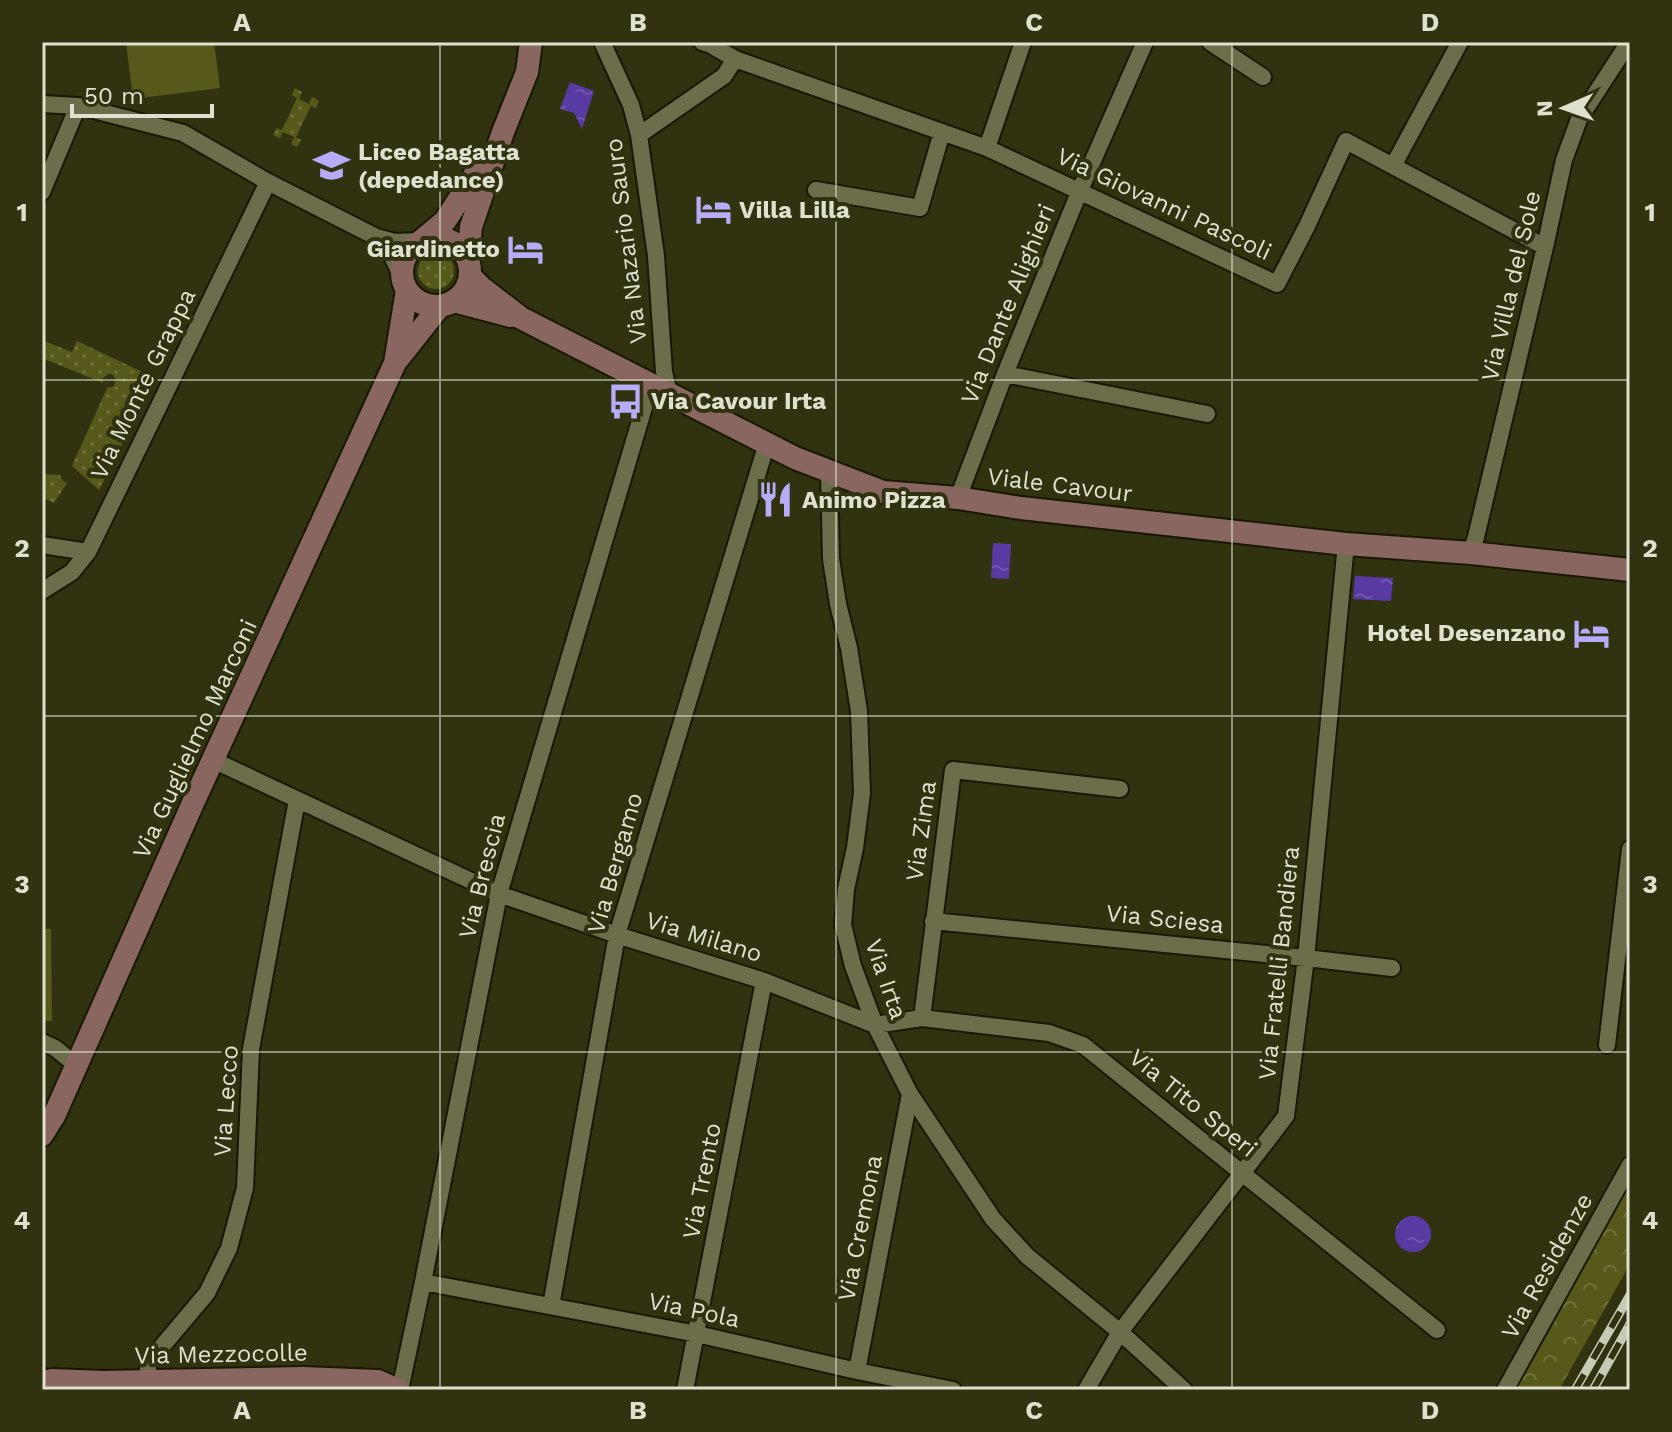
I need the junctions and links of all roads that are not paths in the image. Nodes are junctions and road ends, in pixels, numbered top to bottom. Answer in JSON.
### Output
{"nodes":[{"id":1,"x":531,"y":42,"type":"edge"},
{"id":2,"x":546,"y":42,"type":"edge"},
{"id":3,"x":602,"y":42,"type":"edge"},
{"id":4,"x":1023,"y":42,"type":"edge"},
{"id":5,"x":1145,"y":42,"type":"edge"},
{"id":6,"x":1210,"y":42,"type":"edge"},
{"id":7,"x":1460,"y":42,"type":"edge"},
{"id":8,"x":1629,"y":42,"type":"edge"},
{"id":9,"x":706,"y":44,"type":"edge"},
{"id":10,"x":735,"y":59,"type":"junction"},
{"id":11,"x":527,"y":72,"type":"junction"},
{"id":12,"x":1263,"y":77,"type":"dead end"},
{"id":13,"x":42,"y":104,"type":"edge"},
{"id":14,"x":78,"y":106,"type":"junction"},
{"id":15,"x":503,"y":132,"type":"junction"},
{"id":16,"x":942,"y":132,"type":"junction"},
{"id":17,"x":639,"y":135,"type":"junction"},
{"id":18,"x":987,"y":148,"type":"junction"},
{"id":19,"x":1393,"y":166,"type":"junction"},
{"id":20,"x":268,"y":182,"type":"junction"},
{"id":21,"x":816,"y":190,"type":"dead end"},
{"id":22,"x":1080,"y":190,"type":"junction"},
{"id":23,"x":42,"y":192,"type":"edge"},
{"id":24,"x":376,"y":237,"type":"junction"},
{"id":25,"x":421,"y":241,"type":"junction"},
{"id":26,"x":1545,"y":247,"type":"junction"},
{"id":27,"x":469,"y":268,"type":"junction"},
{"id":28,"x":405,"y":285,"type":"junction"},
{"id":29,"x":447,"y":303,"type":"junction"},
{"id":30,"x":521,"y":318,"type":"junction"},
{"id":31,"x":395,"y":363,"type":"junction"},
{"id":32,"x":1005,"y":374,"type":"junction"},
{"id":33,"x":660,"y":388,"type":"junction"},
{"id":34,"x":1207,"y":414,"type":"dead end"},
{"id":35,"x":767,"y":443,"type":"junction"},
{"id":36,"x":829,"y":471,"type":"junction"},
{"id":37,"x":958,"y":498,"type":"junction"},
{"id":38,"x":1346,"y":544,"type":"junction"},
{"id":39,"x":42,"y":545,"type":"edge"},
{"id":40,"x":88,"y":552,"type":"junction"},
{"id":41,"x":1471,"y":553,"type":"junction"},
{"id":42,"x":1630,"y":570,"type":"edge"},
{"id":43,"x":42,"y":591,"type":"edge"},
{"id":44,"x":213,"y":760,"type":"junction"},
{"id":45,"x":1120,"y":789,"type":"dead end"},
{"id":46,"x":297,"y":800,"type":"junction"},
{"id":47,"x":1630,"y":849,"type":"edge"},
{"id":48,"x":499,"y":894,"type":"junction"},
{"id":49,"x":933,"y":921,"type":"junction"},
{"id":50,"x":617,"y":935,"type":"junction"},
{"id":51,"x":1306,"y":958,"type":"junction"},
{"id":52,"x":1392,"y":968,"type":"dead end"},
{"id":53,"x":764,"y":981,"type":"junction"},
{"id":54,"x":922,"y":1018,"type":"junction"},
{"id":55,"x":875,"y":1025,"type":"junction"},
{"id":56,"x":42,"y":1042,"type":"edge"},
{"id":57,"x":1607,"y":1045,"type":"dead end"},
{"id":58,"x":76,"y":1065,"type":"junction"},
{"id":59,"x":910,"y":1094,"type":"junction"},
{"id":60,"x":42,"y":1135,"type":"edge"},
{"id":61,"x":1630,"y":1165,"type":"edge"},
{"id":62,"x":1241,"y":1173,"type":"junction"},
{"id":63,"x":423,"y":1282,"type":"junction"},
{"id":64,"x":551,"y":1306,"type":"junction"},
{"id":65,"x":1437,"y":1330,"type":"dead end"},
{"id":66,"x":1120,"y":1332,"type":"junction"},
{"id":67,"x":697,"y":1334,"type":"junction"},
{"id":68,"x":857,"y":1371,"type":"junction"},
{"id":69,"x":148,"y":1380,"type":"junction"},
{"id":70,"x":42,"y":1382,"type":"edge"},
{"id":71,"x":104,"y":1386,"type":"edge"},
{"id":72,"x":399,"y":1390,"type":"edge"},
{"id":73,"x":685,"y":1390,"type":"edge"},
{"id":74,"x":953,"y":1390,"type":"edge"},
{"id":75,"x":1086,"y":1390,"type":"edge"},
{"id":76,"x":1184,"y":1390,"type":"edge"},
{"id":77,"x":1505,"y":1390,"type":"edge"}],
"edges":[{"from":1,"to":11,"type":"street"},
{"from":2,"to":11,"type":"street"},
{"from":3,"to":17,"type":"street","name":"Via Nazario Sauro"},
{"from":4,"to":18,"type":"street"},
{"from":5,"to":22,"type":"street","name":"Via Dante Alighieri"},
{"from":6,"to":12,"type":"street"},
{"from":7,"to":19,"type":"street"},
{"from":8,"to":26,"type":"street","name":"Via Villa del Sole"},
{"from":9,"to":10,"type":"street","name":"Via Giovanni Pascoli"},
{"from":10,"to":16,"type":"street","name":"Via Giovanni Pascoli"},
{"from":10,"to":17,"type":"street"},
{"from":11,"to":15,"type":"street"},
{"from":13,"to":14,"type":"street"},
{"from":14,"to":20,"type":"street"},
{"from":14,"to":23,"type":"street"},
{"from":15,"to":25,"type":"street"},
{"from":15,"to":27,"type":"street"},
{"from":16,"to":18,"type":"street","name":"Via Giovanni Pascoli"},
{"from":16,"to":21,"type":"street"},
{"from":17,"to":33,"type":"street","name":"Via Nazario Sauro"},
{"from":18,"to":22,"type":"street","name":"Via Giovanni Pascoli"},
{"from":19,"to":22,"type":"street","name":"Via Giovanni Pascoli"},
{"from":19,"to":26,"type":"street","name":"Via Giovanni Pascoli"},
{"from":20,"to":24,"type":"street"},
{"from":20,"to":40,"type":"street","name":"Via Monte Grappa"},
{"from":22,"to":32,"type":"street","name":"Via Dante Alighieri"},
{"from":24,"to":25,"type":"street"},
{"from":24,"to":28,"type":"street"},
{"from":25,"to":27,"type":"street"},
{"from":25,"to":28,"type":"street"},
{"from":26,"to":41,"type":"street","name":"Via Villa del Sole"},
{"from":27,"to":29,"type":"street"},
{"from":27,"to":30,"type":"street","name":"Viale Cavour"},
{"from":28,"to":29,"type":"street"},
{"from":28,"to":31,"type":"street","name":"Via Guglielmo Marconi"},
{"from":29,"to":30,"type":"street","name":"Viale Cavour"},
{"from":29,"to":31,"type":"street","name":"Via Guglielmo Marconi"},
{"from":30,"to":33,"type":"street","name":"Viale Cavour"},
{"from":31,"to":44,"type":"street","name":"Via Guglielmo Marconi"},
{"from":32,"to":34,"type":"street"},
{"from":32,"to":37,"type":"street","name":"Via Dante Alighieri"},
{"from":33,"to":35,"type":"street","name":"Viale Cavour"},
{"from":33,"to":48,"type":"street","name":"Via Brescia"},
{"from":35,"to":36,"type":"street","name":"Viale Cavour"},
{"from":35,"to":50,"type":"street","name":"Via Bergamo"},
{"from":36,"to":37,"type":"street","name":"Viale Cavour"},
{"from":36,"to":55,"type":"street","name":"Via Irta"},
{"from":37,"to":38,"type":"street","name":"Viale Cavour"},
{"from":38,"to":41,"type":"street","name":"Viale Cavour"},
{"from":38,"to":51,"type":"street","name":"Via Fratelli Bandiera"},
{"from":39,"to":40,"type":"street"},
{"from":40,"to":43,"type":"street","name":"Via Monte Grappa"},
{"from":41,"to":42,"type":"street","name":"Viale Cavour"},
{"from":44,"to":46,"type":"street","name":"Via Milano"},
{"from":44,"to":58,"type":"street","name":"Via Guglielmo Marconi"},
{"from":45,"to":49,"type":"street","name":"Via Zima"},
{"from":46,"to":48,"type":"street","name":"Via Milano"},
{"from":46,"to":69,"type":"street","name":"Via Lecco"},
{"from":47,"to":57,"type":"street"},
{"from":48,"to":50,"type":"street","name":"Via Milano"},
{"from":48,"to":63,"type":"street","name":"Via Brescia"},
{"from":49,"to":51,"type":"street","name":"Via Sciesa"},
{"from":49,"to":54,"type":"street","name":"Via Zima"},
{"from":50,"to":53,"type":"street","name":"Via Milano"},
{"from":50,"to":64,"type":"street","name":"Via Bergamo"},
{"from":51,"to":52,"type":"street","name":"Via Sciesa"},
{"from":51,"to":62,"type":"street","name":"Via Fratelli Bandiera"},
{"from":53,"to":55,"type":"street","name":"Via Milano"},
{"from":53,"to":67,"type":"street","name":"Via Trento"},
{"from":54,"to":55,"type":"street","name":"Via Tito Speri"},
{"from":54,"to":62,"type":"street","name":"Via Tito Speri"},
{"from":55,"to":59,"type":"street","name":"Via Irta"},
{"from":56,"to":58,"type":"street"},
{"from":58,"to":60,"type":"street","name":"Via Guglielmo Marconi"},
{"from":59,"to":66,"type":"street","name":"Via Irta"},
{"from":59,"to":68,"type":"street","name":"Via Cremona"},
{"from":61,"to":77,"type":"street","name":"Via Residenze"},
{"from":62,"to":65,"type":"street","name":"Via Tito Speri"},
{"from":62,"to":66,"type":"street","name":"Via Fratelli Bandiera"},
{"from":63,"to":64,"type":"street","name":"Via Pola"},
{"from":63,"to":72,"type":"street","name":"Via Brescia"},
{"from":64,"to":67,"type":"street","name":"Via Pola"},
{"from":66,"to":75,"type":"street","name":"Via Fratelli Bandiera"},
{"from":66,"to":76,"type":"street","name":"Via Irta"},
{"from":67,"to":68,"type":"street","name":"Via Pola"},
{"from":67,"to":73,"type":"street","name":"Via Trento"},
{"from":68,"to":74,"type":"street","name":"Via Pola"},
{"from":69,"to":71,"type":"street","name":"Via Mezzocolle"},
{"from":69,"to":72,"type":"street","name":"Via Mezzocolle"},
{"from":70,"to":71,"type":"street","name":"Via Mezzocolle"}]}
